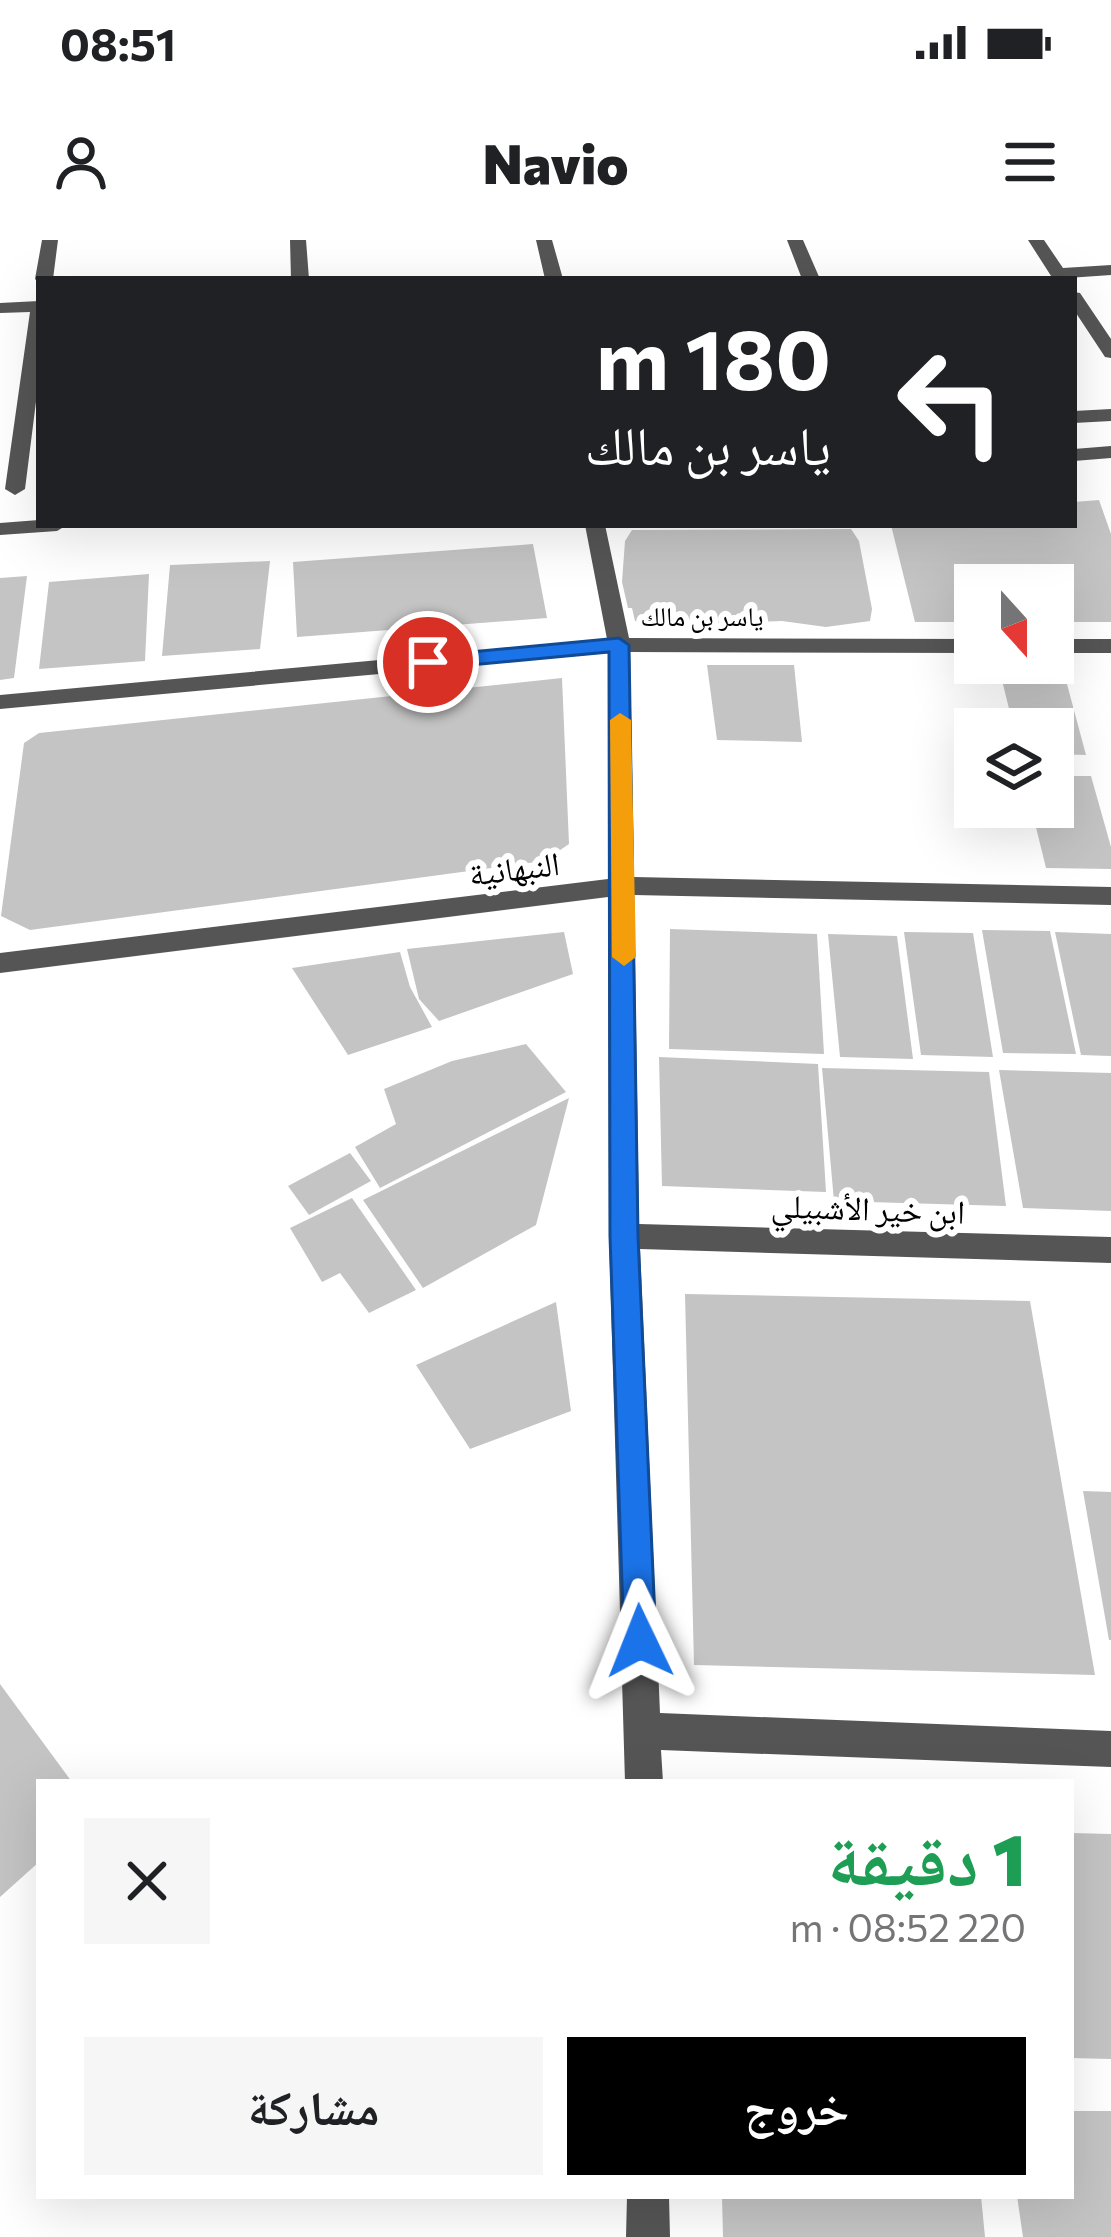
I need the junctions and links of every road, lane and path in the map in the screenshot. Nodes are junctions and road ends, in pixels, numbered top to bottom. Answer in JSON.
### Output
{"nodes":[{"id":1,"x":50,"y":240,"type":"edge"},
{"id":2,"x":298,"y":240,"type":"edge"},
{"id":3,"x":544,"y":240,"type":"edge"},
{"id":4,"x":795,"y":240,"type":"edge"},
{"id":5,"x":1036,"y":240,"type":"edge"},
{"id":6,"x":1111,"y":270,"type":"edge"},
{"id":7,"x":44,"y":276,"type":"edge"},
{"id":8,"x":300,"y":276,"type":"edge"},
{"id":9,"x":553,"y":276,"type":"edge"},
{"id":10,"x":810,"y":276,"type":"edge"},
{"id":11,"x":1060,"y":276,"type":"edge"},
{"id":12,"x":1077,"y":302,"type":"edge"},
{"id":13,"x":36,"y":307,"type":"edge"},
{"id":14,"x":0,"y":308,"type":"edge"},
{"id":15,"x":36,"y":325,"type":"edge"},
{"id":16,"x":1111,"y":353,"type":"edge"},
{"id":17,"x":1111,"y":415,"type":"edge"},
{"id":18,"x":1077,"y":417,"type":"edge"},
{"id":19,"x":1111,"y":452,"type":"edge"},
{"id":20,"x":1077,"y":455,"type":"edge"},
{"id":21,"x":8,"y":489,"type":"edge"},
{"id":22,"x":36,"y":526,"type":"edge"},
{"id":23,"x":596,"y":528,"type":"edge"},
{"id":24,"x":0,"y":529,"type":"edge"},
{"id":25,"x":619,"y":645,"type":"junction"},
{"id":26,"x":954,"y":646,"type":"edge"},
{"id":27,"x":1074,"y":646,"type":"edge"},
{"id":28,"x":1111,"y":646,"type":"edge"},
{"id":29,"x":0,"y":702,"type":"edge"},
{"id":30,"x":624,"y":886,"type":"junction"},
{"id":31,"x":1111,"y":896,"type":"edge"},
{"id":32,"x":0,"y":963,"type":"edge"},
{"id":33,"x":624,"y":1236,"type":"junction"},
{"id":34,"x":1111,"y":1250,"type":"edge"},
{"id":35,"x":644,"y":1731,"type":"junction"},
{"id":36,"x":1111,"y":1749,"type":"edge"},
{"id":37,"x":644,"y":1779,"type":"edge"},
{"id":38,"x":648,"y":2199,"type":"edge"},
{"id":39,"x":649,"y":2237,"type":"edge"}],
"edges":[{"from":1,"to":7,"type":"street"},
{"from":2,"to":8,"type":"street"},
{"from":3,"to":9,"type":"street"},
{"from":4,"to":10,"type":"street"},
{"from":5,"to":11,"type":"street"},
{"from":6,"to":11,"type":"street"},
{"from":12,"to":16,"type":"street"},
{"from":13,"to":14,"type":"street"},
{"from":15,"to":21,"type":"street"},
{"from":17,"to":18,"type":"street"},
{"from":19,"to":20,"type":"street"},
{"from":22,"to":24,"type":"street"},
{"from":23,"to":25,"type":"street"},
{"from":25,"to":26,"type":"street","name":"ياسر بن مالك"},
{"from":25,"to":29,"type":"street","name":"ياسر بن مالك"},
{"from":25,"to":30,"type":"street"},
{"from":27,"to":28,"type":"street"},
{"from":30,"to":31,"type":"street","name":"النبهانية"},
{"from":30,"to":32,"type":"street","name":"النبهانية"},
{"from":30,"to":33,"type":"street"},
{"from":33,"to":34,"type":"street","name":"ابن خير الأشبيلي"},
{"from":33,"to":35,"type":"street"},
{"from":35,"to":36,"type":"street"},
{"from":35,"to":37,"type":"street"},
{"from":38,"to":39,"type":"street"}]}
